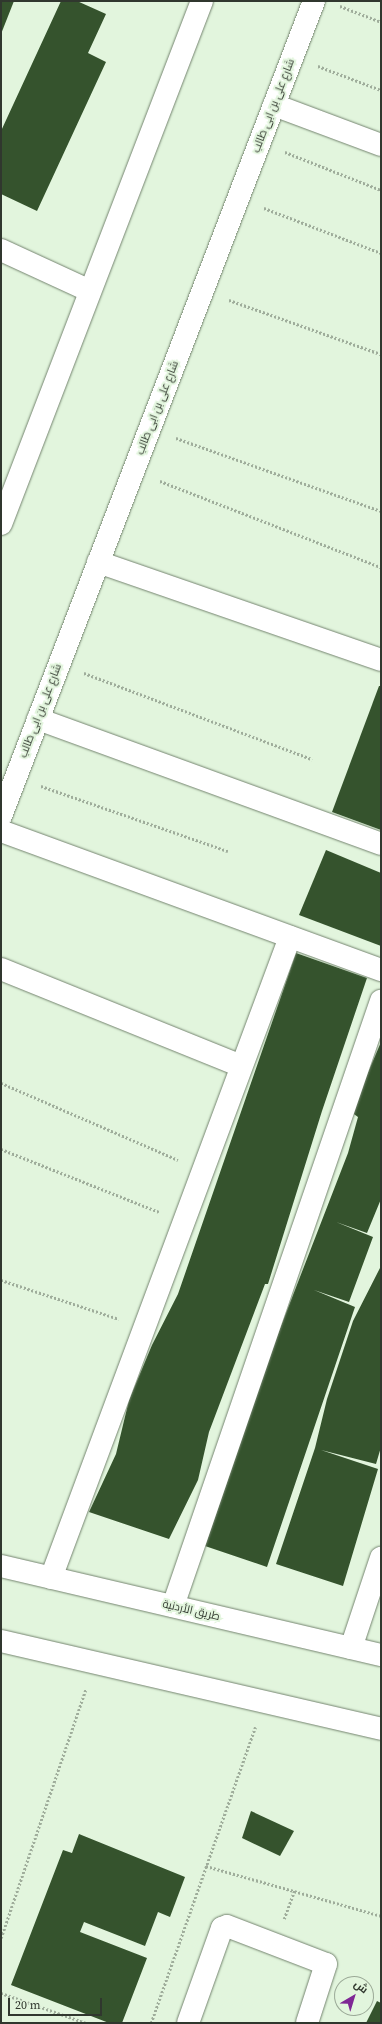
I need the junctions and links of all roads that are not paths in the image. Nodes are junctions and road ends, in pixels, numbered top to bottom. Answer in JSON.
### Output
{"nodes":[{"id":1,"x":202,"y":1,"type":"edge"},
{"id":2,"x":324,"y":2,"type":"edge"},
{"id":3,"x":274,"y":105,"type":"junction"},
{"id":4,"x":381,"y":144,"type":"edge"},
{"id":5,"x":1,"y":250,"type":"edge"},
{"id":6,"x":90,"y":291,"type":"junction"},
{"id":7,"x":1,"y":524,"type":"edge"},
{"id":8,"x":98,"y":562,"type":"junction"},
{"id":9,"x":381,"y":660,"type":"edge"},
{"id":10,"x":38,"y":719,"type":"junction"},
{"id":11,"x":1,"y":816,"type":"edge"},
{"id":12,"x":1,"y":831,"type":"edge"},
{"id":13,"x":381,"y":844,"type":"edge"},
{"id":14,"x":290,"y":937,"type":"junction"},
{"id":15,"x":1,"y":969,"type":"edge"},
{"id":16,"x":381,"y":970,"type":"edge"},
{"id":17,"x":381,"y":1001,"type":"edge"},
{"id":18,"x":241,"y":1066,"type":"junction"},
{"id":19,"x":381,"y":1558,"type":"edge"},
{"id":20,"x":1,"y":1566,"type":"edge"},
{"id":21,"x":51,"y":1578,"type":"junction"},
{"id":22,"x":172,"y":1606,"type":"junction"},
{"id":23,"x":1,"y":1641,"type":"edge"},
{"id":24,"x":351,"y":1648,"type":"junction"},
{"id":25,"x":381,"y":1655,"type":"edge"},
{"id":26,"x":381,"y":1729,"type":"edge"},
{"id":27,"x":188,"y":2023,"type":"edge"},
{"id":28,"x":307,"y":2023,"type":"edge"}],
"edges":[{"from":1,"to":6,"type":"street"},
{"from":2,"to":3,"type":"street","name":"شارع على بن ابى طالب"},
{"from":3,"to":4,"type":"street"},
{"from":3,"to":8,"type":"street","name":"شارع على بن ابى طالب"},
{"from":5,"to":6,"type":"street"},
{"from":6,"to":7,"type":"street"},
{"from":8,"to":9,"type":"street"},
{"from":8,"to":10,"type":"street","name":"شارع على بن ابى طالب"},
{"from":10,"to":11,"type":"street","name":"شارع على بن ابى طالب"},
{"from":10,"to":13,"type":"street"},
{"from":12,"to":14,"type":"street"},
{"from":14,"to":16,"type":"street"},
{"from":14,"to":18,"type":"street"},
{"from":15,"to":18,"type":"street"},
{"from":17,"to":22,"type":"street"},
{"from":18,"to":21,"type":"street"},
{"from":19,"to":24,"type":"street"},
{"from":20,"to":21,"type":"street","name":"طريق الأردنية"},
{"from":21,"to":22,"type":"street","name":"طريق الأردنية"},
{"from":22,"to":24,"type":"street","name":"طريق الأردنية"},
{"from":23,"to":26,"type":"street"},
{"from":24,"to":25,"type":"street","name":"طريق الأردنية"},
{"from":27,"to":28,"type":"street"}]}
